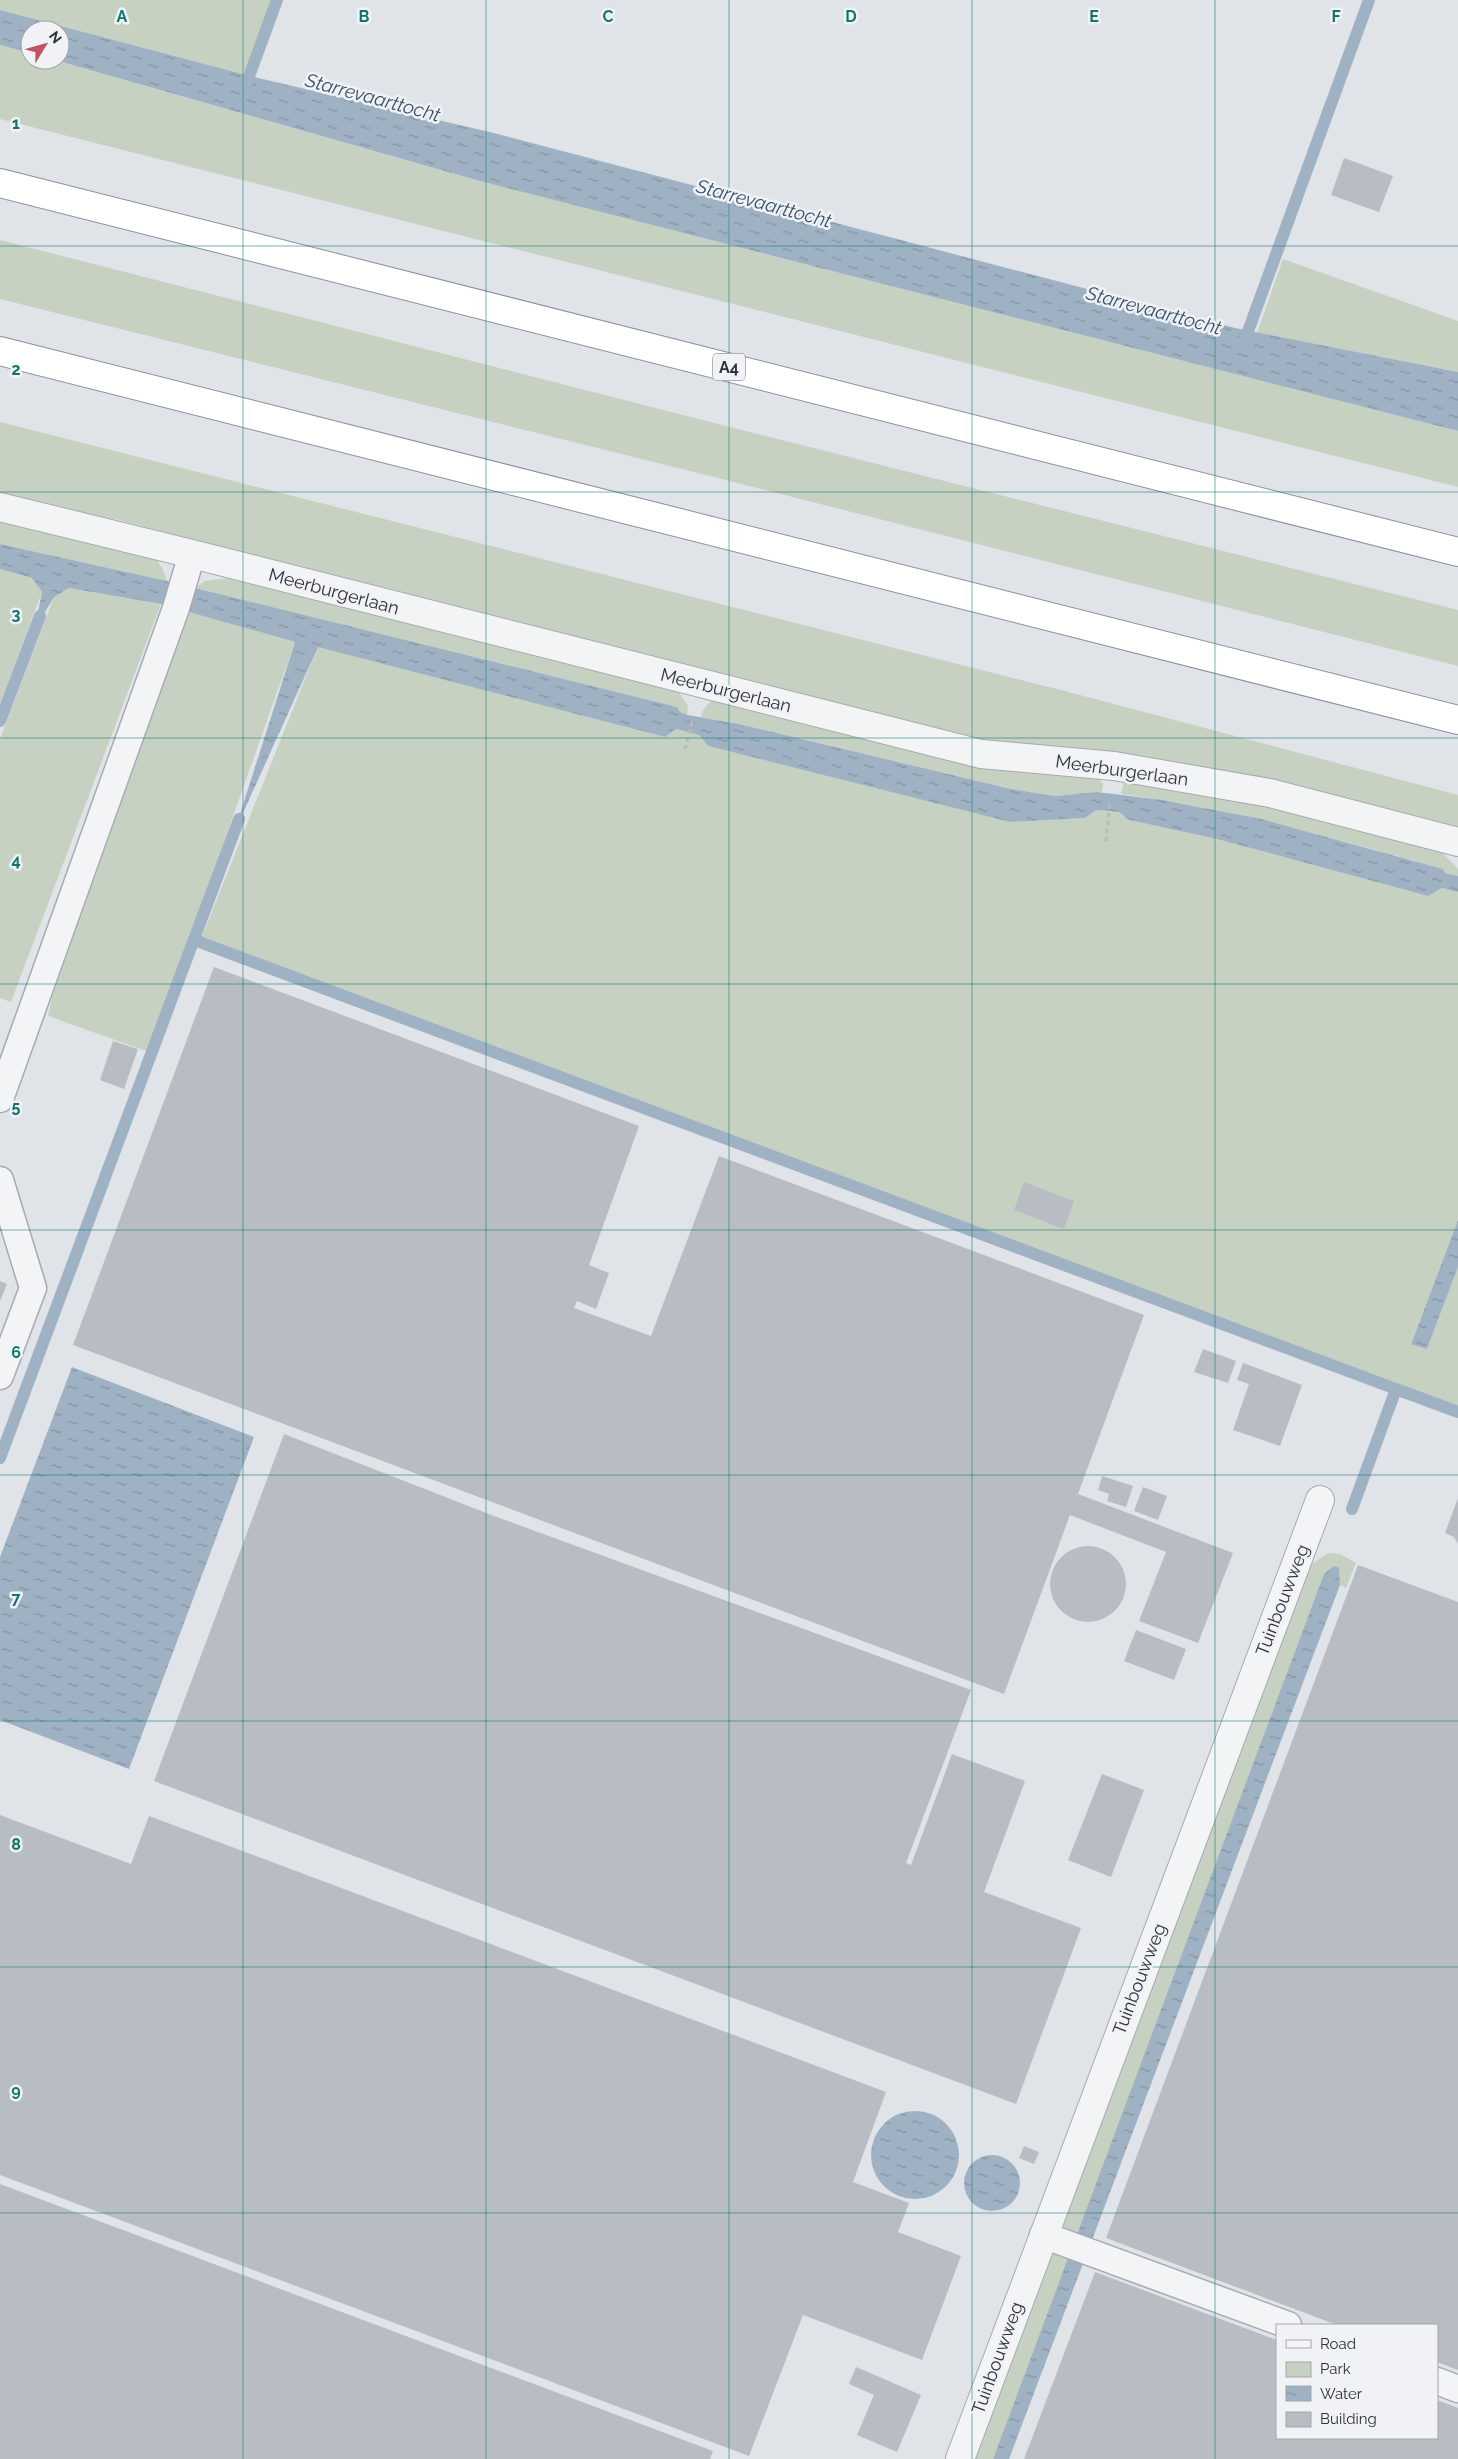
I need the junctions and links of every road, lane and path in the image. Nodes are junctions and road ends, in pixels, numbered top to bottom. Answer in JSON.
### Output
{"nodes":[{"id":1,"x":0,"y":183,"type":"edge"},
{"id":2,"x":0,"y":351,"type":"edge"},
{"id":3,"x":0,"y":508,"type":"edge"},
{"id":4,"x":1458,"y":552,"type":"edge"},
{"id":5,"x":192,"y":554,"type":"junction"},
{"id":6,"x":693,"y":716,"type":"dead end"},
{"id":7,"x":1458,"y":720,"type":"edge"},
{"id":8,"x":685,"y":749,"type":"dead end"},
{"id":9,"x":1109,"y":811,"type":"dead end"},
{"id":10,"x":1106,"y":840,"type":"dead end"},
{"id":11,"x":1458,"y":842,"type":"edge"},
{"id":12,"x":0,"y":1099,"type":"edge"},
{"id":13,"x":0,"y":1180,"type":"edge"},
{"id":14,"x":0,"y":1376,"type":"edge"},
{"id":15,"x":1320,"y":1500,"type":"dead end"},
{"id":16,"x":1042,"y":2234,"type":"junction"},
{"id":17,"x":1285,"y":2324,"type":"edge"},
{"id":18,"x":1438,"y":2381,"type":"edge"},
{"id":19,"x":1458,"y":2389,"type":"edge"},
{"id":20,"x":960,"y":2459,"type":"edge"}],
"edges":[{"from":1,"to":4,"type":"highway","number":"A4"},
{"from":2,"to":7,"type":"highway"},
{"from":3,"to":5,"type":"street","name":"Meerburgerlaan"},
{"from":5,"to":11,"type":"street","name":"Meerburgerlaan"},
{"from":5,"to":12,"type":"lane"},
{"from":6,"to":8,"type":"path"},
{"from":9,"to":10,"type":"path"},
{"from":13,"to":14,"type":"lane"},
{"from":15,"to":16,"type":"street","name":"Tuinbouwweg"},
{"from":16,"to":17,"type":"lane"},
{"from":16,"to":20,"type":"street","name":"Tuinbouwweg"},
{"from":18,"to":19,"type":"lane"}]}
